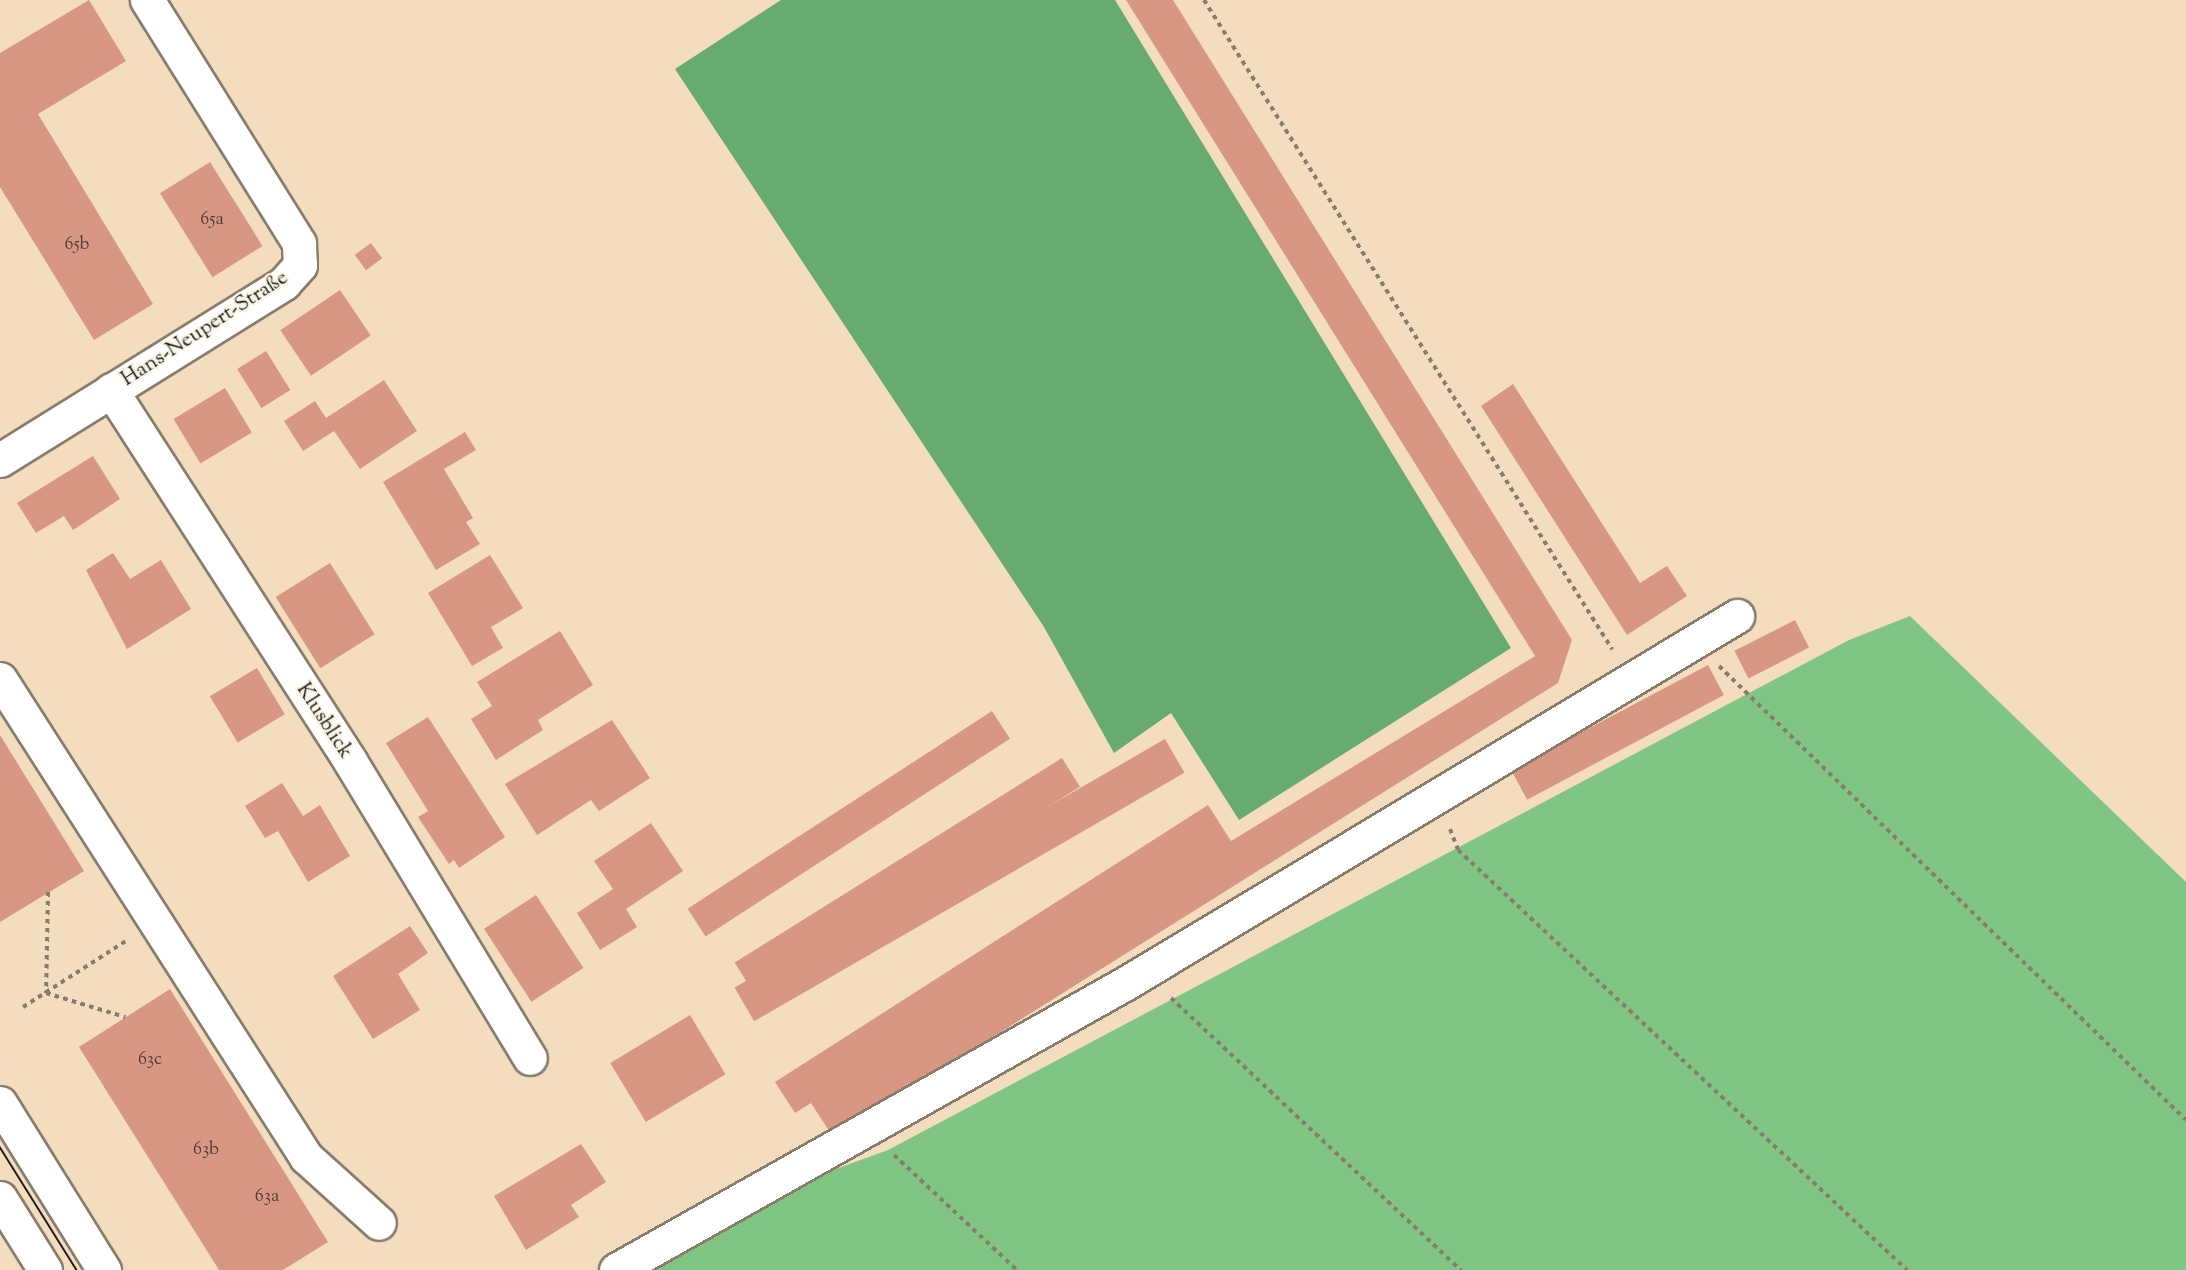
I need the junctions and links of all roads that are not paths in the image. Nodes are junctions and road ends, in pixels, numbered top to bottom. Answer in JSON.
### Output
{"nodes":[{"id":1,"x":147,"y":0,"type":"edge"},
{"id":2,"x":111,"y":390,"type":"junction"},
{"id":3,"x":0,"y":460,"type":"edge"},
{"id":4,"x":1737,"y":616,"type":"dead end"},
{"id":5,"x":0,"y":679,"type":"edge"},
{"id":6,"x":530,"y":1058,"type":"dead end"},
{"id":7,"x":0,"y":1103,"type":"edge"},
{"id":8,"x":0,"y":1198,"type":"edge"},
{"id":9,"x":379,"y":1223,"type":"dead end"},
{"id":10,"x":45,"y":1270,"type":"edge"},
{"id":11,"x":104,"y":1270,"type":"edge"},
{"id":12,"x":616,"y":1270,"type":"edge"}],
"edges":[{"from":1,"to":2,"type":"street","name":"Hans-Neupert-Straße"},
{"from":2,"to":3,"type":"street","name":"Hans-Neupert-Straße"},
{"from":2,"to":6,"type":"street","name":"Klusblick"},
{"from":4,"to":12,"type":"street"},
{"from":5,"to":9,"type":"street"},
{"from":7,"to":11,"type":"street"},
{"from":8,"to":10,"type":"street"}]}
